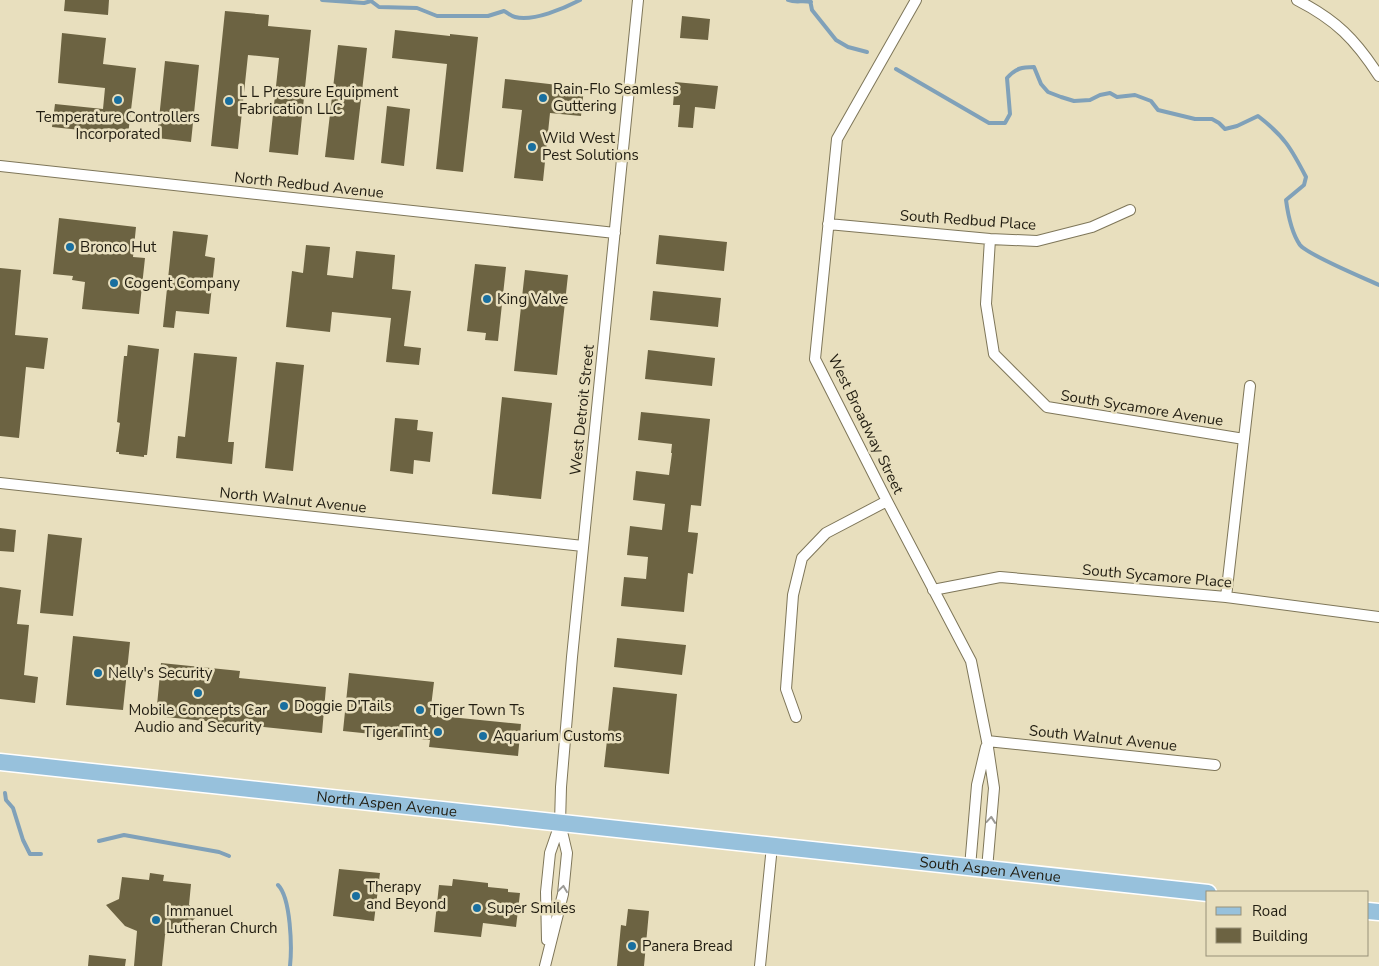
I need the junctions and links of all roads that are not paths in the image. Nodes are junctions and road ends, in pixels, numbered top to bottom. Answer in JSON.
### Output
{"nodes":[{"id":1,"x":638,"y":0,"type":"edge"},
{"id":2,"x":916,"y":0,"type":"edge"},
{"id":3,"x":1297,"y":0,"type":"edge"},
{"id":4,"x":1379,"y":76,"type":"edge"},
{"id":5,"x":0,"y":166,"type":"edge"},
{"id":6,"x":1130,"y":210,"type":"dead end"},
{"id":7,"x":828,"y":224,"type":"junction"},
{"id":8,"x":615,"y":233,"type":"junction"},
{"id":9,"x":990,"y":239,"type":"junction"},
{"id":10,"x":1250,"y":386,"type":"dead end"},
{"id":11,"x":1244,"y":439,"type":"junction"},
{"id":12,"x":0,"y":482,"type":"edge"},
{"id":13,"x":886,"y":501,"type":"junction"},
{"id":14,"x":583,"y":546,"type":"junction"},
{"id":15,"x":933,"y":590,"type":"junction"},
{"id":16,"x":1226,"y":596,"type":"junction"},
{"id":17,"x":1379,"y":616,"type":"edge"},
{"id":18,"x":796,"y":717,"type":"dead end"},
{"id":19,"x":987,"y":741,"type":"junction"},
{"id":20,"x":0,"y":762,"type":"edge"},
{"id":21,"x":1215,"y":765,"type":"dead end"},
{"id":22,"x":560,"y":823,"type":"junction"},
{"id":23,"x":772,"y":846,"type":"junction"},
{"id":24,"x":978,"y":868,"type":"junction"},
{"id":25,"x":1206,"y":893,"type":"edge"},
{"id":26,"x":548,"y":953,"type":"junction"},
{"id":27,"x":545,"y":966,"type":"edge"},
{"id":28,"x":760,"y":966,"type":"edge"}],
"edges":[{"from":1,"to":8,"type":"street","name":"West Detroit Street"},
{"from":2,"to":7,"type":"street","name":"West Broadway Street"},
{"from":3,"to":4,"type":"street"},
{"from":5,"to":8,"type":"street","name":"North Redbud Avenue"},
{"from":6,"to":9,"type":"street","name":"South Redbud Place"},
{"from":7,"to":9,"type":"street","name":"South Redbud Place"},
{"from":7,"to":13,"type":"street","name":"West Broadway Street"},
{"from":8,"to":14,"type":"street","name":"West Detroit Street"},
{"from":9,"to":11,"type":"street","name":"South Sycamore Avenue"},
{"from":10,"to":11,"type":"street"},
{"from":11,"to":16,"type":"street"},
{"from":12,"to":14,"type":"street","name":"North Walnut Avenue"},
{"from":13,"to":15,"type":"street","name":"West Broadway Street"},
{"from":13,"to":18,"type":"street"},
{"from":14,"to":22,"type":"street","name":"West Detroit Street"},
{"from":15,"to":16,"type":"street","name":"South Sycamore Place"},
{"from":15,"to":19,"type":"street","name":"West Broadway Street"},
{"from":16,"to":17,"type":"street","name":"South Sycamore Place"},
{"from":19,"to":21,"type":"street","name":"South Walnut Avenue"},
{"from":19,"to":24,"type":"street","name":"West Broadway Street"},
{"from":24,"to":19,"type":"street","name":"West Broadway Street","one_way":true},
{"from":20,"to":22,"type":"main road","name":"North Aspen Avenue"},
{"from":22,"to":23,"type":"main road","name":"North Aspen Avenue"},
{"from":22,"to":26,"type":"street","name":"West Detroit Street"},
{"from":26,"to":22,"type":"street","name":"West Detroit Street","one_way":true},
{"from":23,"to":24,"type":"main road","name":"South Aspen Avenue"},
{"from":23,"to":28,"type":"street"},
{"from":24,"to":25,"type":"main road","name":"South Aspen Avenue"},
{"from":26,"to":27,"type":"street","name":"West Detroit Street"}]}
